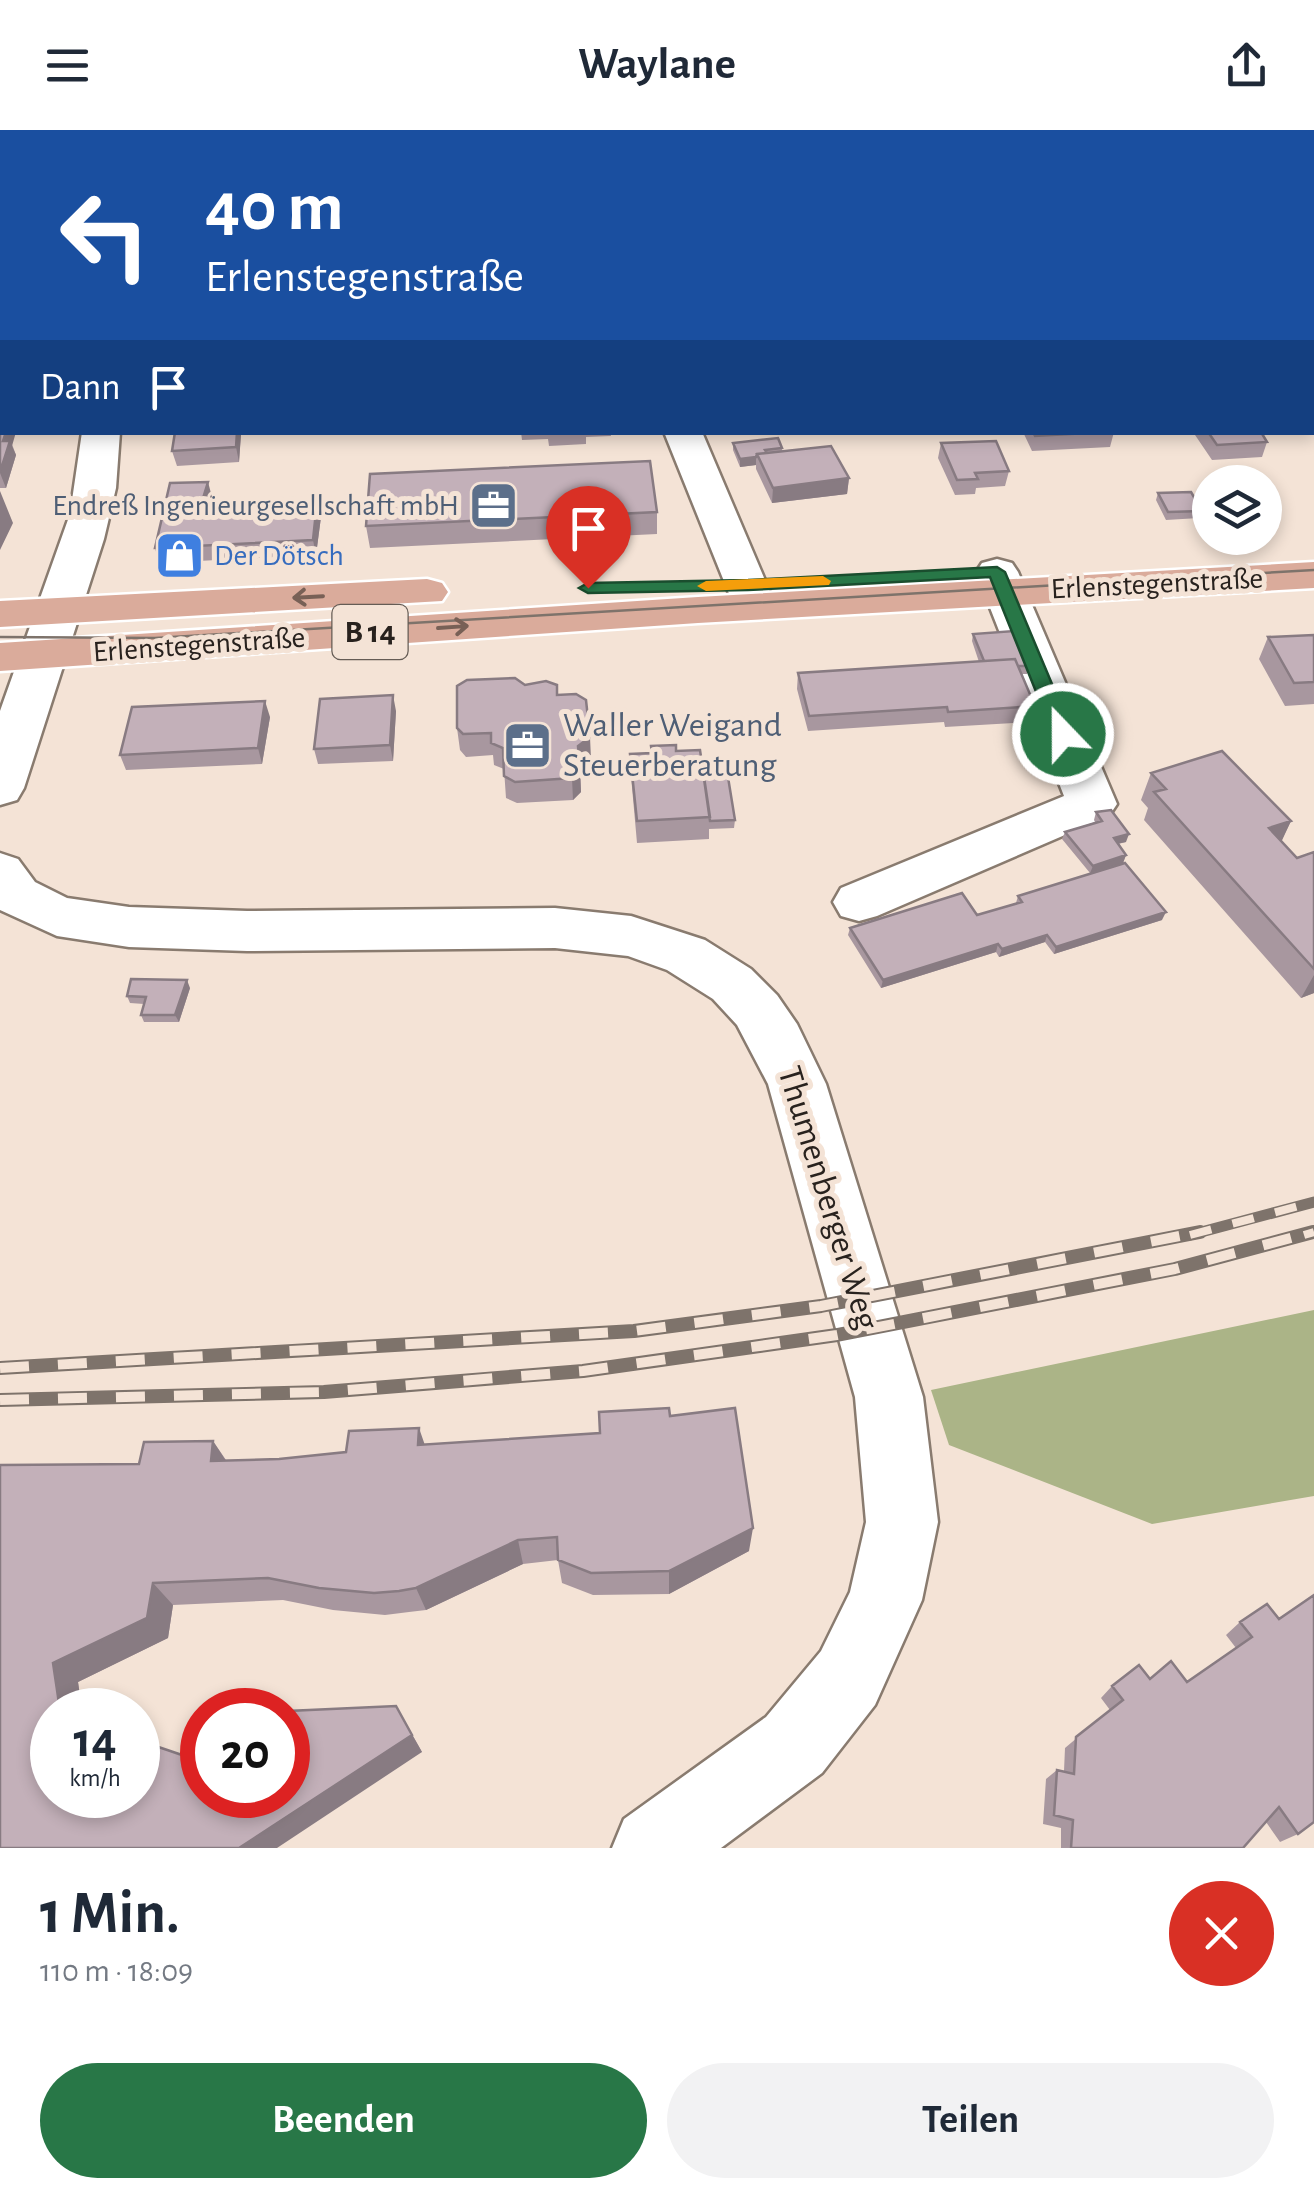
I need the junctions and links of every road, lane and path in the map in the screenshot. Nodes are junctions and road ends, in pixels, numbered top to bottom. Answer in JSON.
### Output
{"nodes":[{"id":1,"x":101,"y":435,"type":"edge"},
{"id":2,"x":683,"y":435,"type":"edge"},
{"id":3,"x":1314,"y":554,"type":"edge"},
{"id":4,"x":1314,"y":575,"type":"edge"},
{"id":5,"x":1001,"y":582,"type":"junction"},
{"id":6,"x":752,"y":595,"type":"junction"},
{"id":7,"x":59,"y":612,"type":"junction"},
{"id":8,"x":0,"y":614,"type":"edge"},
{"id":9,"x":21,"y":657,"type":"edge"},
{"id":10,"x":0,"y":788,"type":"edge"},
{"id":11,"x":6,"y":892,"type":"edge"},
{"id":12,"x":859,"y":902,"type":"dead end"},
{"id":13,"x":653,"y":1848,"type":"edge"}],
"edges":[{"from":1,"to":7,"type":"street"},
{"from":2,"to":6,"type":"street"},
{"from":3,"to":5,"type":"main road","name":"Erlenstegenstraße","number":"B 14"},
{"from":4,"to":5,"type":"main road","name":"Erlenstegenstraße","number":"B 14"},
{"from":5,"to":6,"type":"main road","name":"Erlenstegenstraße","number":"B 14"},
{"from":5,"to":12,"type":"street"},
{"from":6,"to":7,"type":"main road","name":"Erlenstegenstraße","number":"B 14","one_way":true},
{"from":9,"to":6,"type":"main road","name":"Erlenstegenstraße","number":"B 14","one_way":true},
{"from":7,"to":8,"type":"main road","number":"B 14"},
{"from":7,"to":9,"type":"street"},
{"from":9,"to":10,"type":"street"},
{"from":11,"to":13,"type":"street","name":"Thumenberger Weg"}]}
